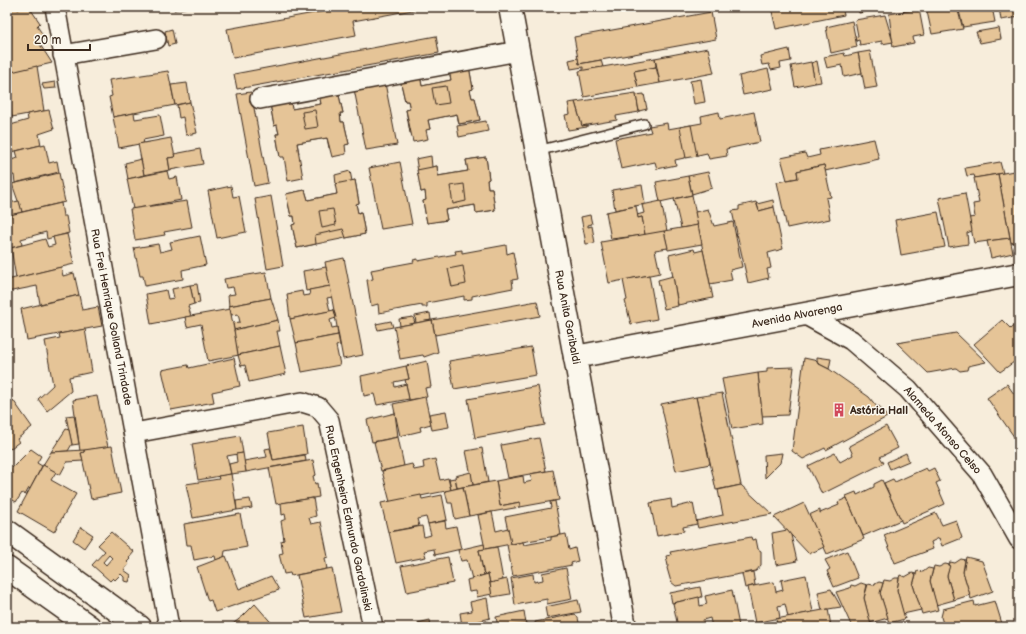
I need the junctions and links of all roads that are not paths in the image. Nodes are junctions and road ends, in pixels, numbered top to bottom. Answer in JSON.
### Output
{"nodes":[{"id":1,"x":55,"y":7,"type":"edge"},
{"id":2,"x":510,"y":7,"type":"edge"},
{"id":3,"x":156,"y":39,"type":"dead end"},
{"id":4,"x":518,"y":51,"type":"junction"},
{"id":5,"x":63,"y":56,"type":"junction"},
{"id":6,"x":260,"y":99,"type":"dead end"},
{"id":7,"x":644,"y":124,"type":"dead end"},
{"id":8,"x":537,"y":151,"type":"junction"},
{"id":9,"x":1019,"y":274,"type":"edge"},
{"id":10,"x":804,"y":314,"type":"junction"},
{"id":11,"x":575,"y":357,"type":"junction"},
{"id":12,"x":134,"y":433,"type":"junction"},
{"id":13,"x":7,"y":531,"type":"edge"},
{"id":14,"x":1019,"y":539,"type":"edge"},
{"id":15,"x":7,"y":568,"type":"edge"},
{"id":16,"x":90,"y":627,"type":"edge"},
{"id":17,"x":140,"y":627,"type":"edge"},
{"id":18,"x":169,"y":627,"type":"edge"},
{"id":19,"x":373,"y":627,"type":"edge"},
{"id":20,"x":625,"y":627,"type":"edge"}],
"edges":[{"from":1,"to":5,"type":"street","name":"Rua Frei Henrique Golland Trindade"},
{"from":2,"to":4,"type":"main road","name":"Rua Anita Garibaldi"},
{"from":3,"to":5,"type":"street"},
{"from":4,"to":6,"type":"street"},
{"from":4,"to":8,"type":"main road","name":"Rua Anita Garibaldi"},
{"from":5,"to":12,"type":"street","name":"Rua Frei Henrique Golland Trindade"},
{"from":7,"to":8,"type":"lane"},
{"from":8,"to":11,"type":"main road","name":"Rua Anita Garibaldi"},
{"from":9,"to":10,"type":"main road","name":"Avenida Alvarenga"},
{"from":10,"to":11,"type":"main road","name":"Avenida Alvarenga"},
{"from":10,"to":14,"type":"street","name":"Alameda Afonso Celso"},
{"from":11,"to":20,"type":"main road","name":"Rua Anita Garibaldi"},
{"from":12,"to":18,"type":"street","name":"Rua Frei Henrique Golland Trindade"},
{"from":12,"to":19,"type":"street","name":"Rua Engenheiro Edmundo Gardolinski"},
{"from":13,"to":17,"type":"main road"},
{"from":15,"to":16,"type":"main road"}]}
